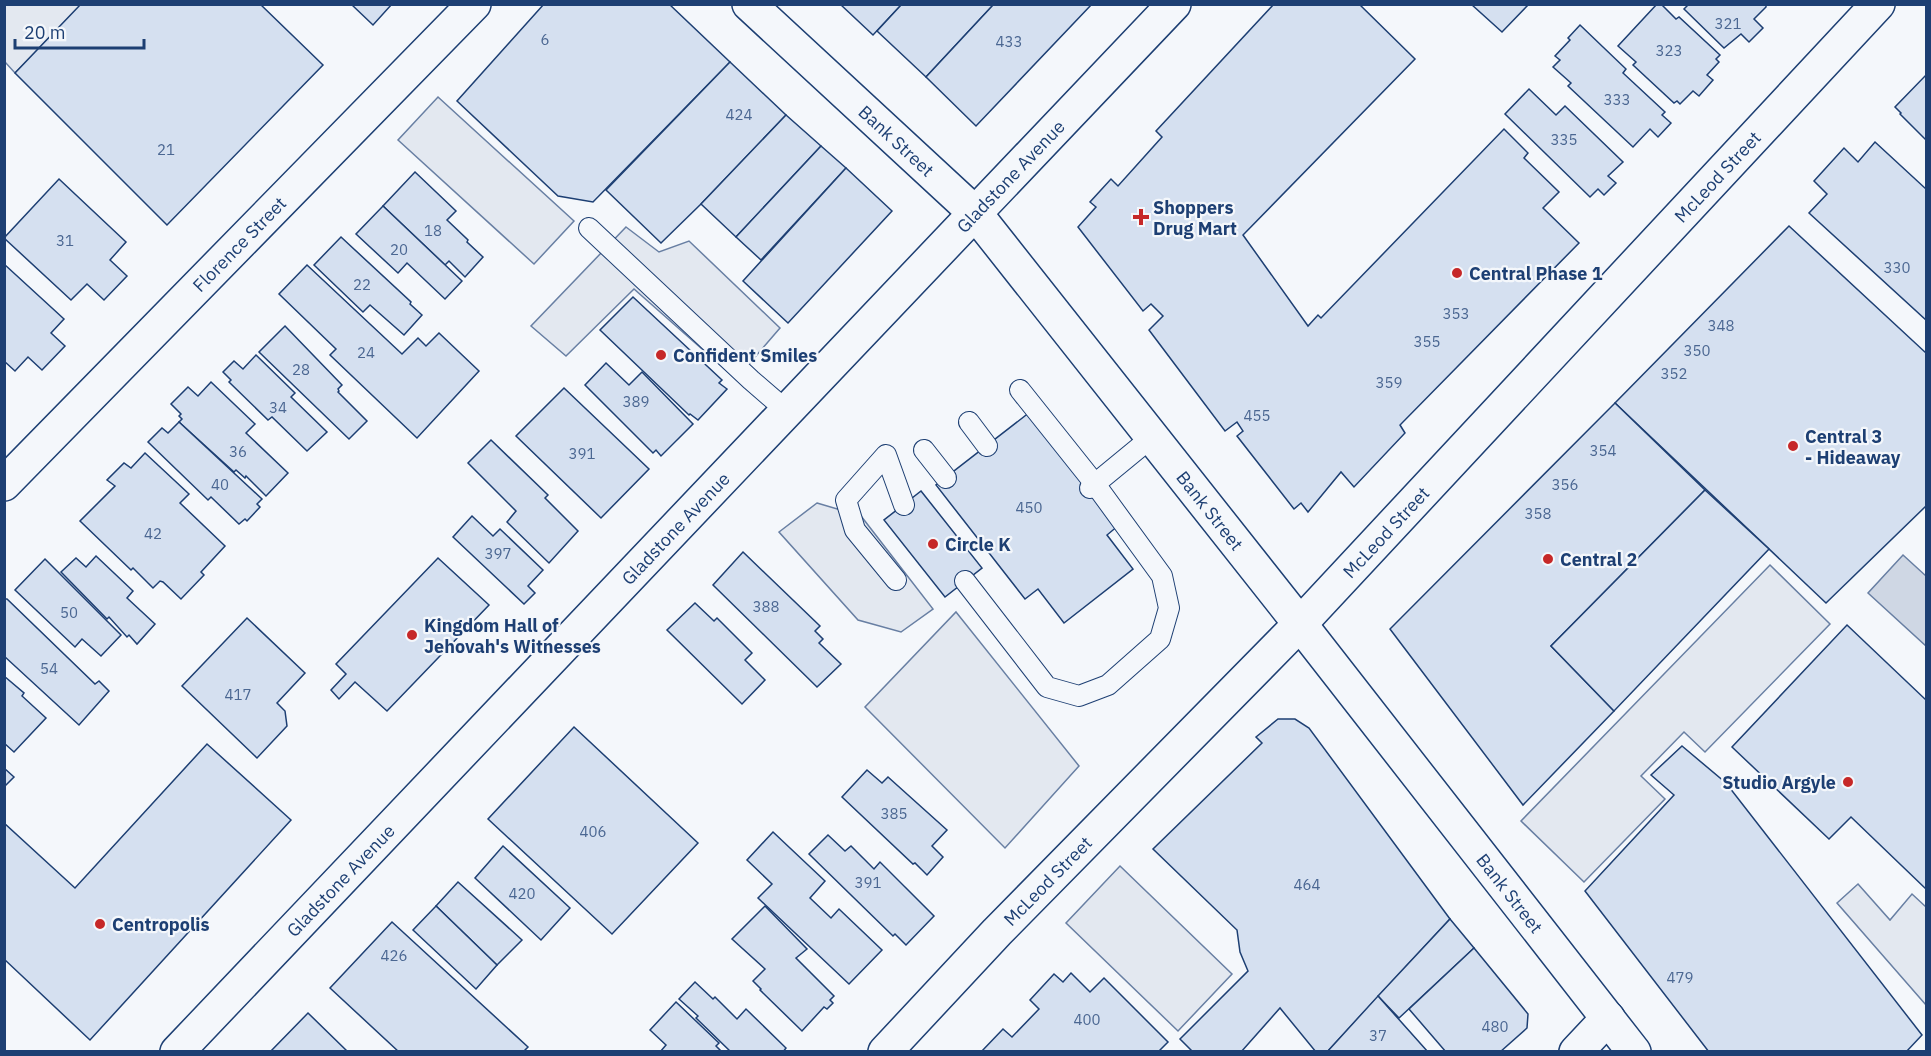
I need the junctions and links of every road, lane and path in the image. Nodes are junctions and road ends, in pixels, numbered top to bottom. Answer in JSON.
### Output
{"nodes":[{"id":1,"x":474,"y":4,"type":"edge"},
{"id":2,"x":749,"y":4,"type":"edge"},
{"id":3,"x":1174,"y":4,"type":"edge"},
{"id":4,"x":1878,"y":4,"type":"edge"},
{"id":5,"x":975,"y":213,"type":"junction"},
{"id":6,"x":589,"y":228,"type":"dead end"},
{"id":7,"x":1020,"y":390,"type":"dead end"},
{"id":8,"x":787,"y":411,"type":"junction"},
{"id":9,"x":969,"y":422,"type":"dead end"},
{"id":10,"x":1152,"y":437,"type":"junction"},
{"id":11,"x":987,"y":446,"type":"dead end"},
{"id":12,"x":924,"y":450,"type":"dead end"},
{"id":13,"x":946,"y":478,"type":"dead end"},
{"id":14,"x":4,"y":484,"type":"edge"},
{"id":15,"x":1092,"y":486,"type":"junction"},
{"id":16,"x":904,"y":505,"type":"dead end"},
{"id":17,"x":896,"y":580,"type":"dead end"},
{"id":18,"x":965,"y":581,"type":"dead end"},
{"id":19,"x":1300,"y":624,"type":"junction"},
{"id":20,"x":1608,"y":1017,"type":"junction"},
{"id":21,"x":177,"y":1052,"type":"edge"},
{"id":22,"x":885,"y":1052,"type":"edge"},
{"id":23,"x":1576,"y":1052,"type":"edge"},
{"id":24,"x":1634,"y":1052,"type":"edge"}],
"edges":[{"from":1,"to":14,"type":"main road","name":"Florence Street"},
{"from":2,"to":5,"type":"main road","name":"Bank Street"},
{"from":3,"to":5,"type":"main road","name":"Gladstone Avenue"},
{"from":4,"to":19,"type":"main road","name":"McLeod Street"},
{"from":5,"to":8,"type":"main road","name":"Gladstone Avenue"},
{"from":5,"to":10,"type":"main road","name":"Bank Street"},
{"from":6,"to":8,"type":"lane"},
{"from":7,"to":15,"type":"lane"},
{"from":8,"to":21,"type":"main road","name":"Gladstone Avenue"},
{"from":9,"to":11,"type":"lane"},
{"from":10,"to":15,"type":"lane"},
{"from":10,"to":19,"type":"main road","name":"Bank Street"},
{"from":12,"to":13,"type":"lane"},
{"from":15,"to":18,"type":"lane"},
{"from":16,"to":17,"type":"lane"},
{"from":19,"to":20,"type":"main road","name":"Bank Street"},
{"from":19,"to":22,"type":"main road","name":"McLeod Street"},
{"from":20,"to":23,"type":"main road"},
{"from":20,"to":24,"type":"main road","name":"Bank Street"}]}
